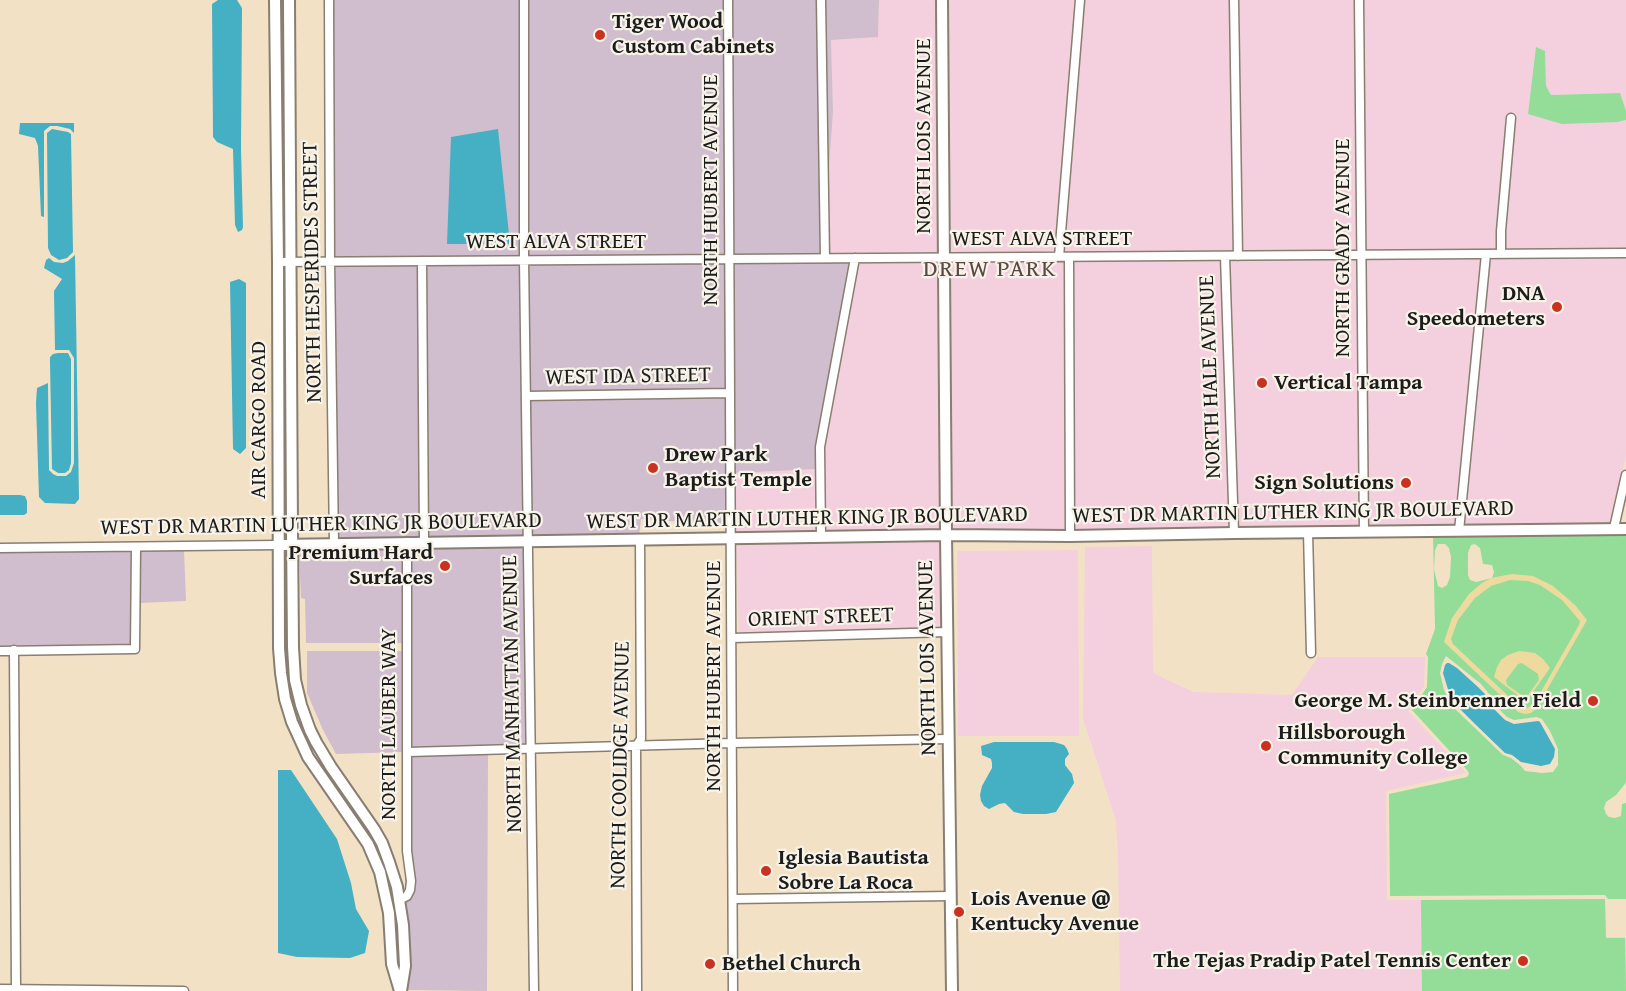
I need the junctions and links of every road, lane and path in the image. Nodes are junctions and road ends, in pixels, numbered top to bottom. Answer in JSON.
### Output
{"nodes":[{"id":1,"x":275,"y":0,"type":"edge"},
{"id":2,"x":289,"y":0,"type":"edge"},
{"id":3,"x":329,"y":0,"type":"edge"},
{"id":4,"x":524,"y":0,"type":"edge"},
{"id":5,"x":728,"y":0,"type":"edge"},
{"id":6,"x":822,"y":0,"type":"edge"},
{"id":7,"x":942,"y":0,"type":"edge"},
{"id":8,"x":1080,"y":0,"type":"edge"},
{"id":9,"x":1234,"y":0,"type":"edge"},
{"id":10,"x":1359,"y":0,"type":"edge"},
{"id":11,"x":1511,"y":118,"type":"dead end"},
{"id":12,"x":1486,"y":254,"type":"junction"},
{"id":13,"x":1501,"y":254,"type":"junction"},
{"id":14,"x":1626,"y":254,"type":"edge"},
{"id":15,"x":1361,"y":255,"type":"junction"},
{"id":16,"x":1225,"y":256,"type":"junction"},
{"id":17,"x":1238,"y":256,"type":"junction"},
{"id":18,"x":944,"y":257,"type":"junction"},
{"id":19,"x":1059,"y":257,"type":"junction"},
{"id":20,"x":1069,"y":257,"type":"junction"},
{"id":21,"x":825,"y":258,"type":"junction"},
{"id":22,"x":855,"y":258,"type":"junction"},
{"id":23,"x":729,"y":260,"type":"junction"},
{"id":24,"x":422,"y":261,"type":"junction"},
{"id":25,"x":524,"y":261,"type":"junction"},
{"id":26,"x":278,"y":262,"type":"junction"},
{"id":27,"x":290,"y":262,"type":"junction"},
{"id":28,"x":330,"y":262,"type":"junction"},
{"id":29,"x":730,"y":393,"type":"junction"},
{"id":30,"x":526,"y":396,"type":"junction"},
{"id":31,"x":1626,"y":475,"type":"edge"},
{"id":32,"x":1614,"y":528,"type":"junction"},
{"id":33,"x":1626,"y":528,"type":"edge"},
{"id":34,"x":1459,"y":531,"type":"junction"},
{"id":35,"x":1308,"y":532,"type":"junction"},
{"id":36,"x":1364,"y":532,"type":"junction"},
{"id":37,"x":1234,"y":533,"type":"junction"},
{"id":38,"x":946,"y":535,"type":"junction"},
{"id":39,"x":1070,"y":536,"type":"junction"},
{"id":40,"x":821,"y":537,"type":"junction"},
{"id":41,"x":732,"y":538,"type":"junction"},
{"id":42,"x":640,"y":540,"type":"junction"},
{"id":43,"x":528,"y":541,"type":"junction"},
{"id":44,"x":424,"y":542,"type":"junction"},
{"id":45,"x":407,"y":543,"type":"junction"},
{"id":46,"x":292,"y":544,"type":"junction"},
{"id":47,"x":334,"y":544,"type":"junction"},
{"id":48,"x":279,"y":545,"type":"junction"},
{"id":49,"x":136,"y":547,"type":"junction"},
{"id":50,"x":0,"y":548,"type":"edge"},
{"id":51,"x":947,"y":632,"type":"junction"},
{"id":52,"x":732,"y":638,"type":"junction"},
{"id":53,"x":14,"y":650,"type":"junction"},
{"id":54,"x":0,"y":651,"type":"edge"},
{"id":55,"x":1311,"y":653,"type":"dead end"},
{"id":56,"x":949,"y":739,"type":"junction"},
{"id":57,"x":732,"y":743,"type":"junction"},
{"id":58,"x":636,"y":746,"type":"junction"},
{"id":59,"x":531,"y":748,"type":"junction"},
{"id":60,"x":408,"y":752,"type":"junction"},
{"id":61,"x":951,"y":896,"type":"junction"},
{"id":62,"x":733,"y":899,"type":"junction"},
{"id":63,"x":399,"y":900,"type":"junction"},
{"id":64,"x":0,"y":989,"type":"edge"},
{"id":65,"x":16,"y":989,"type":"junction"},
{"id":66,"x":184,"y":991,"type":"edge"},
{"id":67,"x":400,"y":991,"type":"edge"},
{"id":68,"x":534,"y":991,"type":"edge"},
{"id":69,"x":637,"y":991,"type":"edge"},
{"id":70,"x":733,"y":991,"type":"edge"},
{"id":71,"x":952,"y":991,"type":"edge"}],
"edges":[{"from":1,"to":26,"type":"street","name":"AIR CARGO ROAD"},
{"from":2,"to":27,"type":"street","name":"AIR CARGO ROAD"},
{"from":3,"to":28,"type":"street","name":"NORTH HESPERIDES STREET"},
{"from":4,"to":25,"type":"street","name":"NORTH MANHATTAN AVENUE"},
{"from":5,"to":23,"type":"street","name":"NORTH HUBERT AVENUE"},
{"from":6,"to":21,"type":"street"},
{"from":7,"to":18,"type":"street","name":"NORTH LOIS AVENUE"},
{"from":8,"to":19,"type":"street"},
{"from":9,"to":17,"type":"street","name":"NORTH HALE AVENUE"},
{"from":10,"to":15,"type":"street","name":"NORTH GRADY AVENUE"},
{"from":11,"to":13,"type":"street"},
{"from":12,"to":13,"type":"street","name":"WEST ALVA STREET"},
{"from":12,"to":15,"type":"street","name":"WEST ALVA STREET"},
{"from":12,"to":34,"type":"street"},
{"from":13,"to":14,"type":"street","name":"WEST ALVA STREET"},
{"from":15,"to":17,"type":"street","name":"WEST ALVA STREET"},
{"from":15,"to":36,"type":"street","name":"NORTH GRADY AVENUE"},
{"from":16,"to":17,"type":"street","name":"WEST ALVA STREET"},
{"from":16,"to":20,"type":"street","name":"WEST ALVA STREET"},
{"from":16,"to":37,"type":"street","name":"NORTH HALE AVENUE"},
{"from":18,"to":19,"type":"street","name":"WEST ALVA STREET"},
{"from":18,"to":22,"type":"street","name":"WEST ALVA STREET"},
{"from":18,"to":38,"type":"street","name":"NORTH LOIS AVENUE"},
{"from":19,"to":20,"type":"street","name":"WEST ALVA STREET"},
{"from":20,"to":39,"type":"street"},
{"from":21,"to":22,"type":"street","name":"WEST ALVA STREET"},
{"from":21,"to":23,"type":"street","name":"WEST ALVA STREET"},
{"from":22,"to":40,"type":"street"},
{"from":23,"to":25,"type":"street","name":"WEST ALVA STREET"},
{"from":23,"to":29,"type":"street","name":"NORTH HUBERT AVENUE"},
{"from":24,"to":25,"type":"street","name":"WEST ALVA STREET"},
{"from":24,"to":28,"type":"street","name":"WEST ALVA STREET"},
{"from":24,"to":44,"type":"street"},
{"from":25,"to":30,"type":"street","name":"NORTH MANHATTAN AVENUE"},
{"from":26,"to":27,"type":"street","name":"WEST ALVA STREET"},
{"from":26,"to":48,"type":"street","name":"AIR CARGO ROAD"},
{"from":27,"to":28,"type":"street","name":"WEST ALVA STREET"},
{"from":27,"to":46,"type":"street","name":"AIR CARGO ROAD"},
{"from":28,"to":47,"type":"street","name":"NORTH HESPERIDES STREET"},
{"from":29,"to":30,"type":"street","name":"WEST IDA STREET"},
{"from":29,"to":41,"type":"street","name":"NORTH HUBERT AVENUE"},
{"from":30,"to":43,"type":"street","name":"NORTH MANHATTAN AVENUE"},
{"from":31,"to":32,"type":"street"},
{"from":32,"to":33,"type":"street","name":"WEST DR MARTIN LUTHER KING JR BOULEVARD"},
{"from":32,"to":34,"type":"street","name":"WEST DR MARTIN LUTHER KING JR BOULEVARD"},
{"from":34,"to":36,"type":"street","name":"WEST DR MARTIN LUTHER KING JR BOULEVARD"},
{"from":35,"to":36,"type":"street","name":"WEST DR MARTIN LUTHER KING JR BOULEVARD"},
{"from":35,"to":37,"type":"street","name":"WEST DR MARTIN LUTHER KING JR BOULEVARD"},
{"from":35,"to":55,"type":"street"},
{"from":37,"to":39,"type":"street","name":"WEST DR MARTIN LUTHER KING JR BOULEVARD"},
{"from":38,"to":39,"type":"street","name":"WEST DR MARTIN LUTHER KING JR BOULEVARD"},
{"from":38,"to":40,"type":"street","name":"WEST DR MARTIN LUTHER KING JR BOULEVARD"},
{"from":38,"to":51,"type":"street","name":"NORTH LOIS AVENUE"},
{"from":40,"to":41,"type":"street","name":"WEST DR MARTIN LUTHER KING JR BOULEVARD"},
{"from":41,"to":42,"type":"street","name":"WEST DR MARTIN LUTHER KING JR BOULEVARD"},
{"from":41,"to":52,"type":"street","name":"NORTH HUBERT AVENUE"},
{"from":42,"to":43,"type":"street","name":"WEST DR MARTIN LUTHER KING JR BOULEVARD"},
{"from":42,"to":58,"type":"street","name":"NORTH COOLIDGE AVENUE"},
{"from":43,"to":44,"type":"street","name":"WEST DR MARTIN LUTHER KING JR BOULEVARD"},
{"from":43,"to":59,"type":"street","name":"NORTH MANHATTAN AVENUE"},
{"from":44,"to":45,"type":"street","name":"WEST DR MARTIN LUTHER KING JR BOULEVARD"},
{"from":45,"to":47,"type":"street","name":"WEST DR MARTIN LUTHER KING JR BOULEVARD"},
{"from":45,"to":60,"type":"street","name":"NORTH LAUBER WAY"},
{"from":46,"to":47,"type":"street","name":"WEST DR MARTIN LUTHER KING JR BOULEVARD"},
{"from":46,"to":48,"type":"street","name":"WEST DR MARTIN LUTHER KING JR BOULEVARD"},
{"from":46,"to":63,"type":"street","name":"AIR CARGO ROAD"},
{"from":48,"to":49,"type":"street","name":"WEST DR MARTIN LUTHER KING JR BOULEVARD"},
{"from":48,"to":67,"type":"street","name":"AIR CARGO ROAD"},
{"from":49,"to":50,"type":"street","name":"WEST DR MARTIN LUTHER KING JR BOULEVARD"},
{"from":49,"to":53,"type":"street"},
{"from":51,"to":52,"type":"street","name":"ORIENT STREET"},
{"from":51,"to":56,"type":"street","name":"NORTH LOIS AVENUE"},
{"from":52,"to":57,"type":"street","name":"NORTH HUBERT AVENUE"},
{"from":53,"to":54,"type":"street"},
{"from":53,"to":65,"type":"street"},
{"from":56,"to":57,"type":"street"},
{"from":56,"to":61,"type":"street","name":"NORTH LOIS AVENUE"},
{"from":57,"to":58,"type":"street"},
{"from":57,"to":62,"type":"street","name":"NORTH HUBERT AVENUE"},
{"from":58,"to":59,"type":"street"},
{"from":58,"to":69,"type":"street","name":"NORTH COOLIDGE AVENUE"},
{"from":59,"to":60,"type":"street"},
{"from":59,"to":68,"type":"street","name":"NORTH MANHATTAN AVENUE"},
{"from":60,"to":63,"type":"street","name":"NORTH LAUBER WAY"},
{"from":61,"to":62,"type":"street"},
{"from":61,"to":71,"type":"street","name":"NORTH LOIS AVENUE"},
{"from":62,"to":70,"type":"street","name":"NORTH HUBERT AVENUE"},
{"from":63,"to":67,"type":"street","name":"AIR CARGO ROAD"},
{"from":64,"to":65,"type":"street"},
{"from":65,"to":66,"type":"street"}]}
